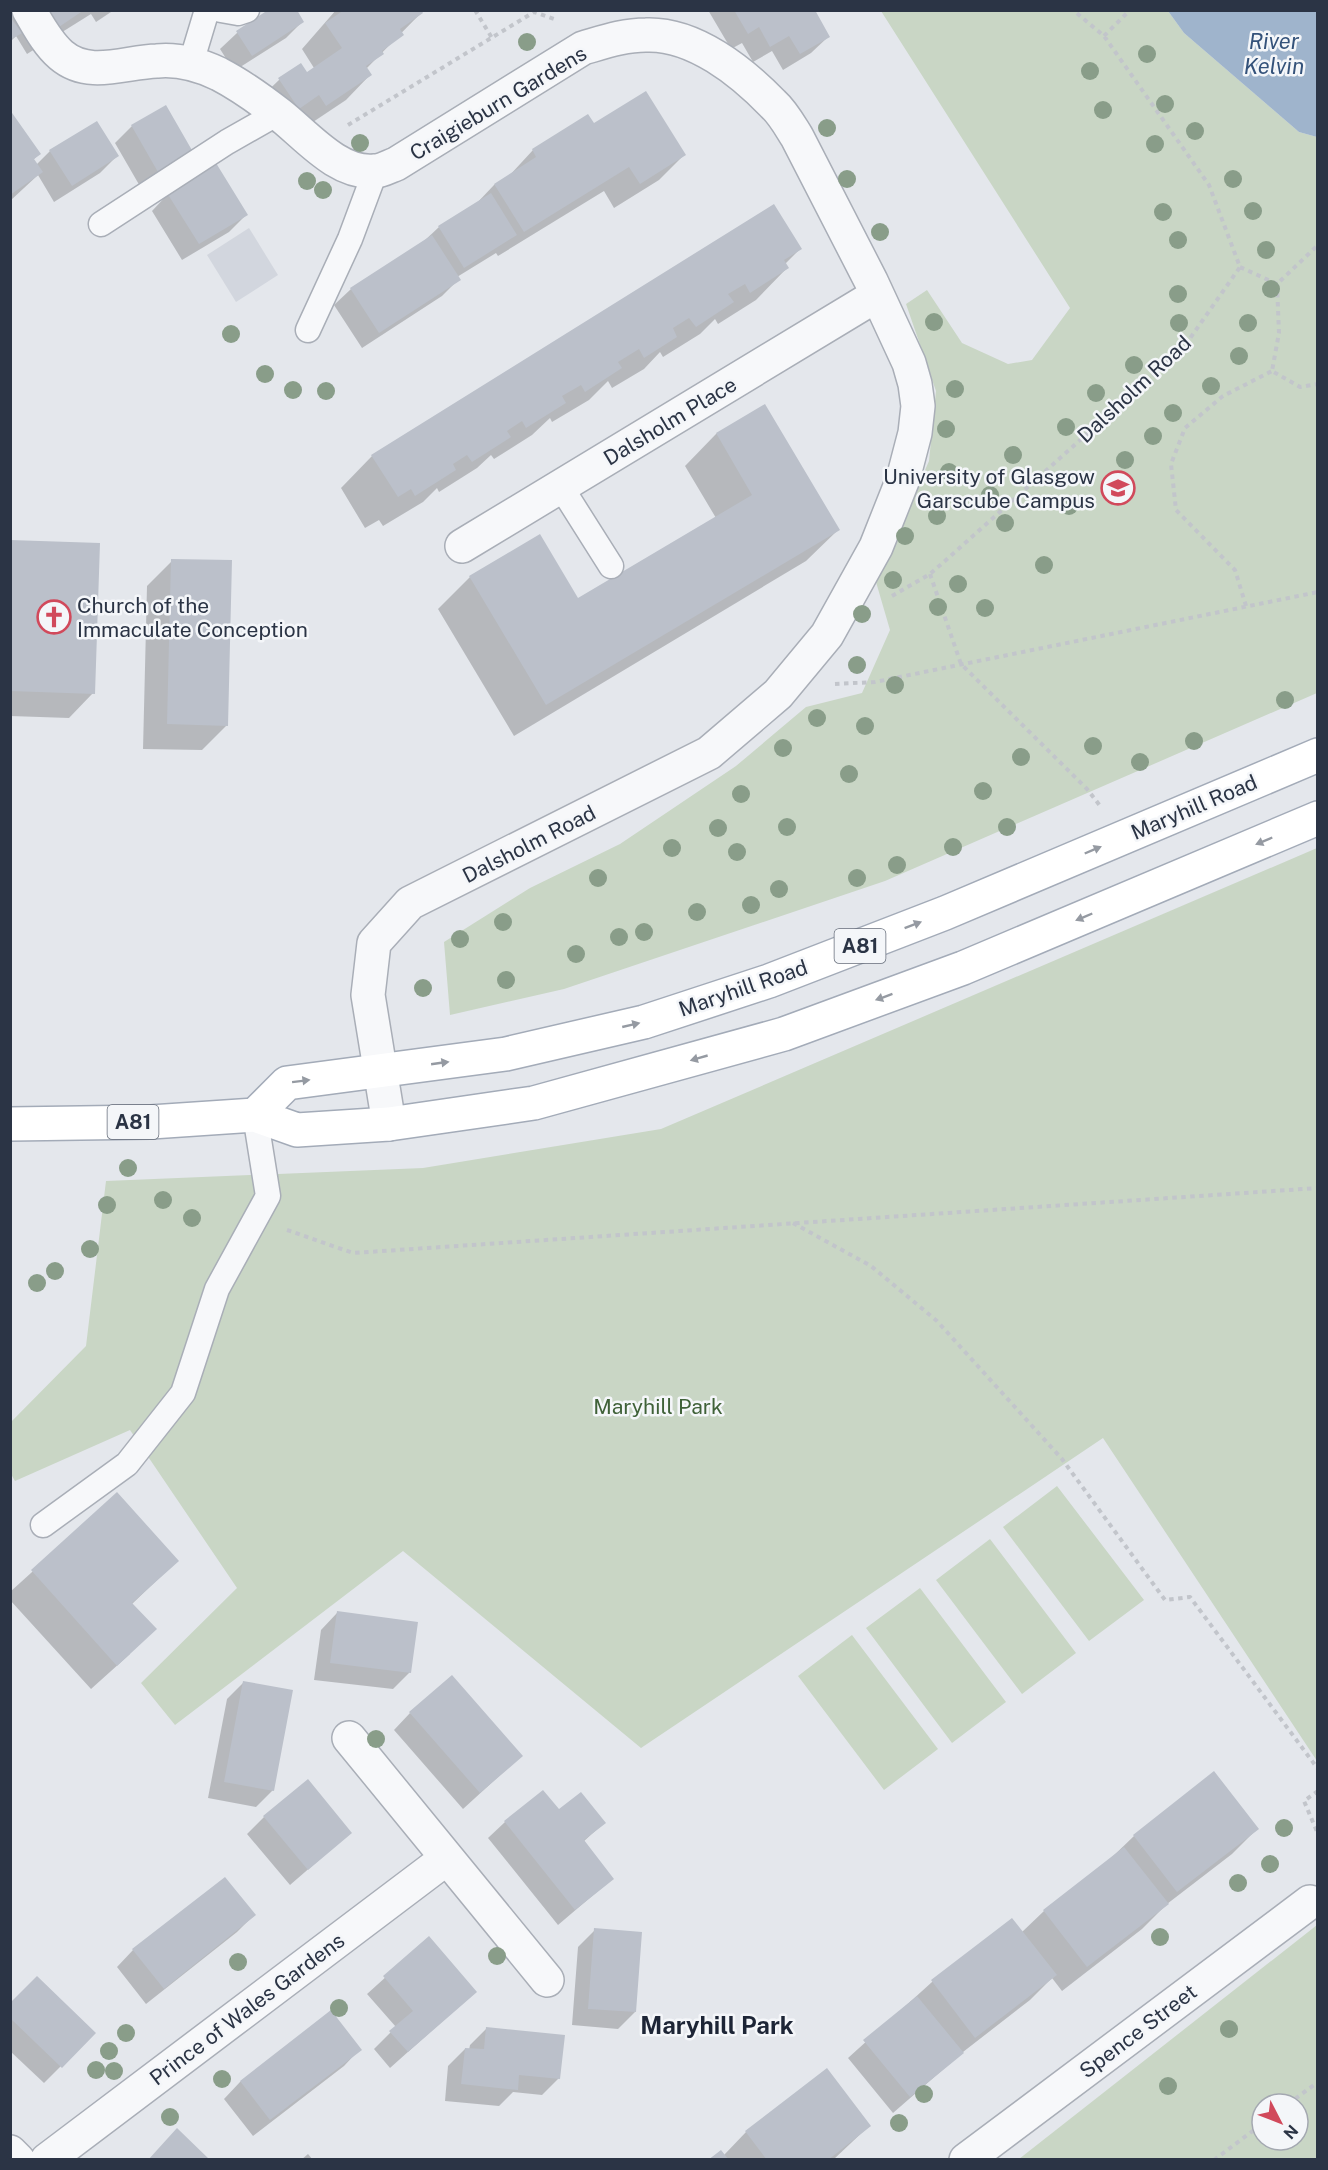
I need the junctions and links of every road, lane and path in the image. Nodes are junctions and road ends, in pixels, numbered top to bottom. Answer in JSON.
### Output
{"nodes":[{"id":1,"x":29,"y":10,"type":"edge"},
{"id":2,"x":207,"y":10,"type":"edge"},
{"id":3,"x":220,"y":10,"type":"edge"},
{"id":4,"x":247,"y":10,"type":"edge"},
{"id":5,"x":475,"y":10,"type":"edge"},
{"id":6,"x":1073,"y":10,"type":"edge"},
{"id":7,"x":1130,"y":10,"type":"edge"},
{"id":8,"x":1104,"y":36,"type":"junction"},
{"id":9,"x":492,"y":38,"type":"dead end"},
{"id":10,"x":191,"y":63,"type":"junction"},
{"id":11,"x":278,"y":113,"type":"junction"},
{"id":12,"x":375,"y":171,"type":"junction"},
{"id":13,"x":100,"y":224,"type":"dead end"},
{"id":14,"x":1317,"y":245,"type":"edge"},
{"id":15,"x":1240,"y":267,"type":"junction"},
{"id":16,"x":1277,"y":284,"type":"junction"},
{"id":17,"x":877,"y":295,"type":"junction"},
{"id":18,"x":308,"y":330,"type":"dead end"},
{"id":19,"x":1272,"y":371,"type":"junction"},
{"id":20,"x":1317,"y":384,"type":"edge"},
{"id":21,"x":561,"y":487,"type":"junction"},
{"id":22,"x":462,"y":546,"type":"dead end"},
{"id":23,"x":876,"y":548,"type":"joint"},
{"id":24,"x":611,"y":566,"type":"dead end"},
{"id":25,"x":930,"y":574,"type":"junction"},
{"id":26,"x":1317,"y":592,"type":"edge"},
{"id":27,"x":888,"y":598,"type":"dead end"},
{"id":28,"x":1246,"y":606,"type":"junction"},
{"id":29,"x":961,"y":664,"type":"junction"},
{"id":30,"x":778,"y":694,"type":"junction"},
{"id":31,"x":1317,"y":755,"type":"edge"},
{"id":32,"x":1317,"y":818,"type":"edge"},
{"id":33,"x":1116,"y":840,"type":"junction"},
{"id":34,"x":382,"y":1071,"type":"junction"},
{"id":35,"x":255,"y":1115,"type":"junction"},
{"id":36,"x":10,"y":1124,"type":"edge"},
{"id":37,"x":389,"y":1124,"type":"junction"},
{"id":38,"x":1317,"y":1188,"type":"edge"},
{"id":39,"x":268,"y":1196,"type":"junction"},
{"id":40,"x":792,"y":1223,"type":"junction"},
{"id":41,"x":43,"y":1525,"type":"dead end"},
{"id":42,"x":349,"y":1738,"type":"dead end"},
{"id":43,"x":1317,"y":1769,"type":"edge"},
{"id":44,"x":1317,"y":1791,"type":"edge"},
{"id":45,"x":1317,"y":1834,"type":"edge"},
{"id":46,"x":447,"y":1858,"type":"junction"},
{"id":47,"x":1310,"y":1902,"type":"dead end"},
{"id":48,"x":547,"y":1980,"type":"dead end"},
{"id":49,"x":1317,"y":2082,"type":"edge"},
{"id":50,"x":1304,"y":2092,"type":"edge"},
{"id":51,"x":1250,"y":2133,"type":"edge"},
{"id":52,"x":10,"y":2152,"type":"edge"},
{"id":53,"x":18,"y":2160,"type":"edge"},
{"id":54,"x":47,"y":2160,"type":"edge"},
{"id":55,"x":966,"y":2160,"type":"edge"},
{"id":56,"x":1214,"y":2160,"type":"edge"}],
"edges":[{"from":1,"to":10,"type":"street"},
{"from":2,"to":10,"type":"lane"},
{"from":3,"to":4,"type":"lane"},
{"from":5,"to":9,"type":"path"},
{"from":6,"to":8,"type":"path"},
{"from":7,"to":8,"type":"path"},
{"from":8,"to":15,"type":"path"},
{"from":10,"to":11,"type":"street"},
{"from":11,"to":12,"type":"street"},
{"from":11,"to":13,"type":"lane"},
{"from":12,"to":17,"type":"street","name":"Craigieburn Gardens"},
{"from":12,"to":18,"type":"lane"},
{"from":14,"to":16,"type":"path"},
{"from":15,"to":16,"type":"path"},
{"from":15,"to":25,"type":"path","name":"Dalsholm Road"},
{"from":16,"to":19,"type":"path"},
{"from":17,"to":21,"type":"street","name":"Dalsholm Place"},
{"from":17,"to":23,"type":"street","name":"Craigieburn Gardens"},
{"from":19,"to":20,"type":"path"},
{"from":19,"to":28,"type":"path"},
{"from":21,"to":22,"type":"street","name":"Dalsholm Place"},
{"from":21,"to":24,"type":"lane"},
{"from":23,"to":30,"type":"street","name":"Dalsholm Road"},
{"from":25,"to":27,"type":"path","name":"Dalsholm Road"},
{"from":25,"to":29,"type":"path"},
{"from":26,"to":28,"type":"path"},
{"from":28,"to":29,"type":"path"},
{"from":29,"to":30,"type":"path"},
{"from":29,"to":33,"type":"path"},
{"from":30,"to":34,"type":"street","name":"Dalsholm Road"},
{"from":31,"to":33,"type":"main road","name":"Maryhill Road","number":"A81"},
{"from":32,"to":37,"type":"main road","number":"A81","one_way":true},
{"from":34,"to":33,"type":"main road","name":"Maryhill Road","number":"A81","one_way":true},
{"from":35,"to":34,"type":"main road","name":"Maryhill Road","number":"A81","one_way":true},
{"from":34,"to":37,"type":"street","name":"Dalsholm Road"},
{"from":35,"to":36,"type":"main road","number":"A81"},
{"from":35,"to":37,"type":"main road","number":"A81"},
{"from":35,"to":39,"type":"lane"},
{"from":38,"to":40,"type":"path"},
{"from":39,"to":40,"type":"path"},
{"from":39,"to":41,"type":"lane"},
{"from":40,"to":43,"type":"path"},
{"from":42,"to":46,"type":"street"},
{"from":44,"to":45,"type":"path"},
{"from":46,"to":48,"type":"street"},
{"from":46,"to":54,"type":"street","name":"Prince of Wales Gardens"},
{"from":47,"to":55,"type":"street","name":"Spence Street"},
{"from":49,"to":50,"type":"path"},
{"from":51,"to":56,"type":"path"},
{"from":52,"to":53,"type":"street"}]}
